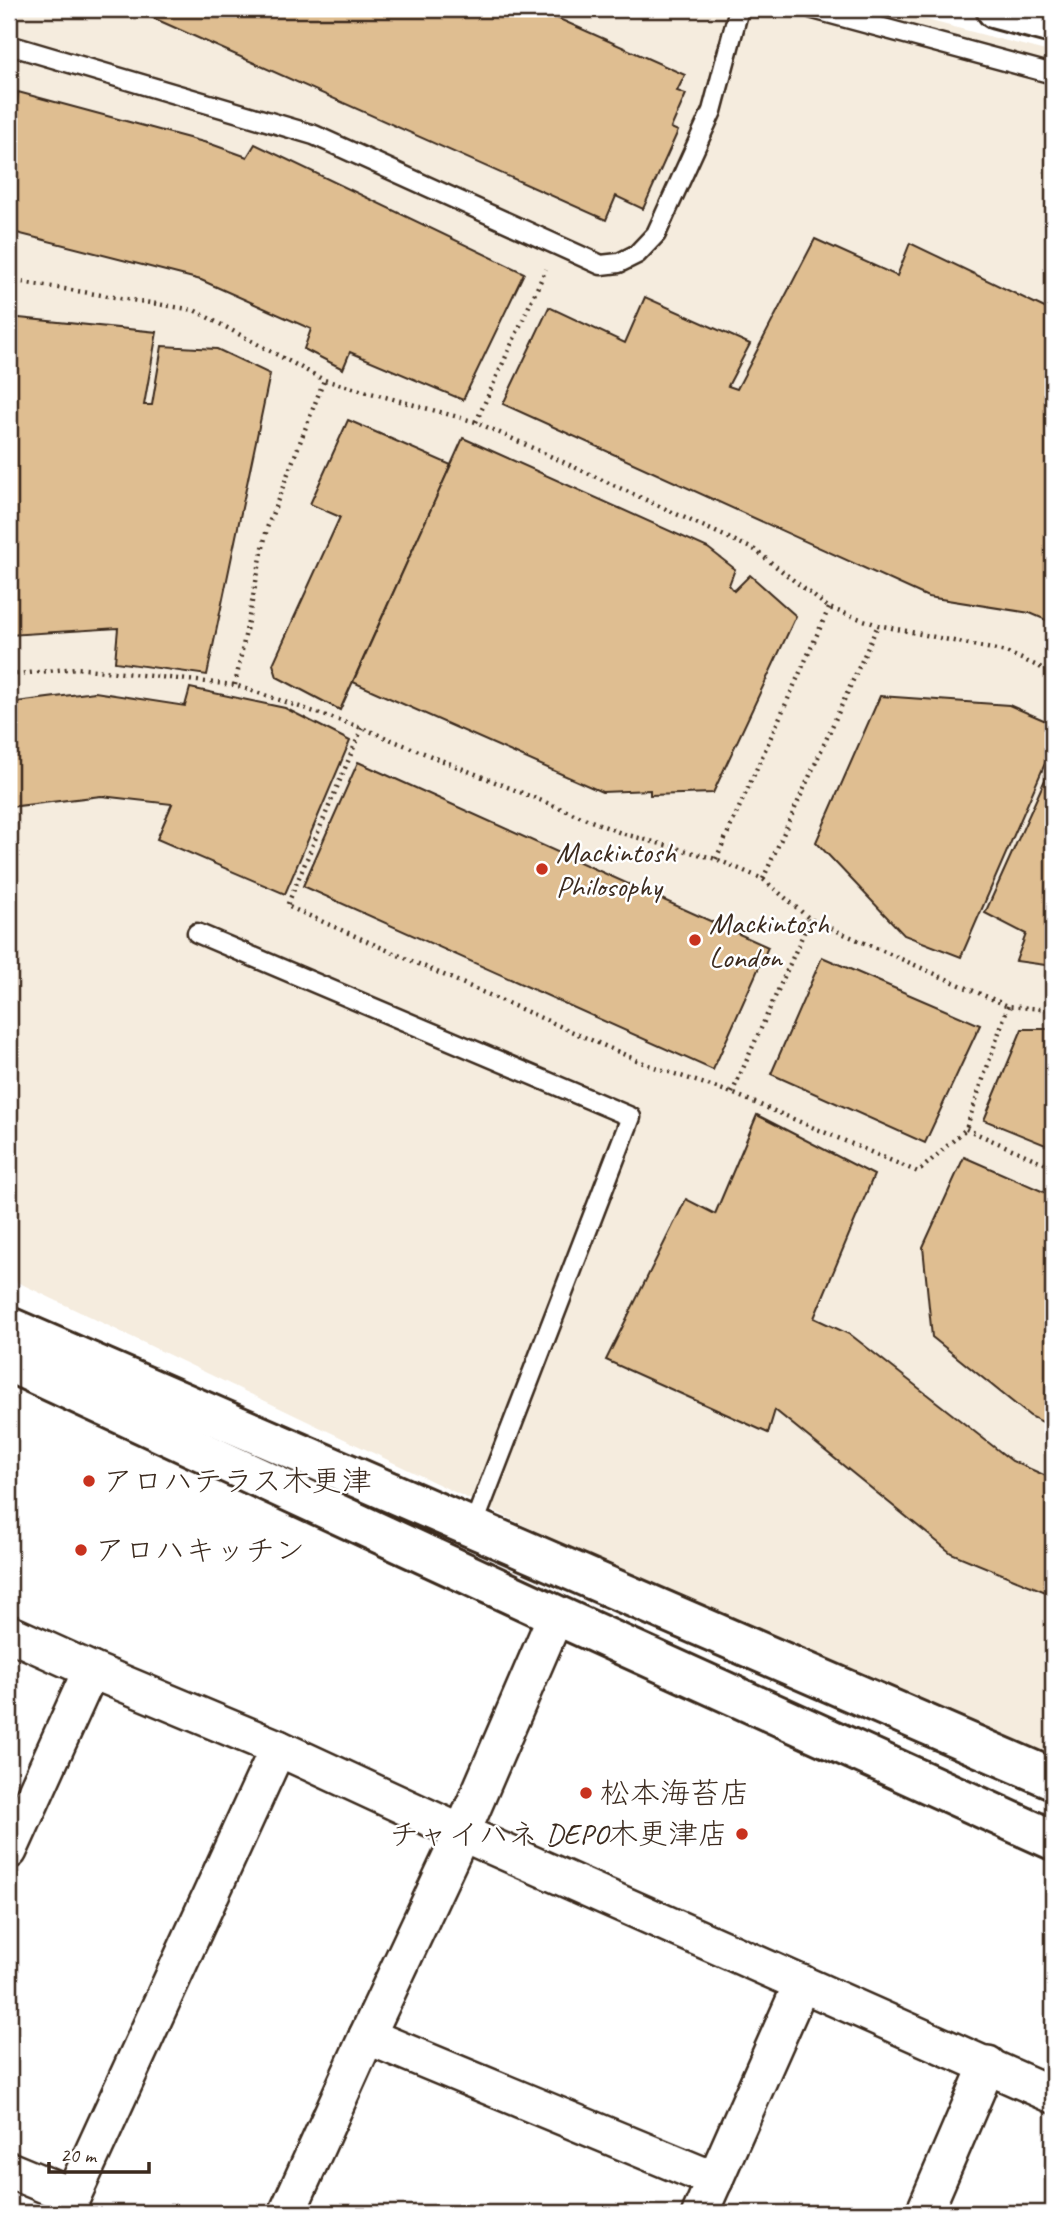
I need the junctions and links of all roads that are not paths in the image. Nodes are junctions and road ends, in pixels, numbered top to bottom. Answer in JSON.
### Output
{"nodes":[{"id":1,"x":739,"y":9,"type":"edge"},
{"id":2,"x":813,"y":9,"type":"edge"},
{"id":3,"x":996,"y":9,"type":"edge"},
{"id":4,"x":1053,"y":24,"type":"edge"},
{"id":5,"x":9,"y":45,"type":"edge"},
{"id":6,"x":1053,"y":74,"type":"edge"},
{"id":7,"x":197,"y":933,"type":"dead end"},
{"id":8,"x":9,"y":1327,"type":"edge"},
{"id":9,"x":9,"y":1362,"type":"edge"},
{"id":10,"x":472,"y":1529,"type":"junction"},
{"id":11,"x":556,"y":1615,"type":"junction"},
{"id":12,"x":9,"y":1633,"type":"edge"},
{"id":13,"x":91,"y":1670,"type":"junction"},
{"id":14,"x":278,"y":1748,"type":"junction"},
{"id":15,"x":1053,"y":1779,"type":"edge"},
{"id":16,"x":462,"y":1833,"type":"junction"},
{"id":17,"x":1053,"y":1840,"type":"edge"},
{"id":18,"x":9,"y":1851,"type":"edge"},
{"id":19,"x":802,"y":1983,"type":"junction"},
{"id":20,"x":367,"y":2036,"type":"junction"},
{"id":21,"x":988,"y":2064,"type":"junction"},
{"id":22,"x":1053,"y":2095,"type":"edge"},
{"id":23,"x":9,"y":2170,"type":"edge"},
{"id":24,"x":715,"y":2180,"type":"junction"},
{"id":25,"x":69,"y":2205,"type":"edge"},
{"id":26,"x":287,"y":2213,"type":"edge"},
{"id":27,"x":700,"y":2213,"type":"edge"},
{"id":28,"x":924,"y":2213,"type":"edge"}],
"edges":[{"from":1,"to":5,"type":"lane"},
{"from":2,"to":6,"type":"lane"},
{"from":3,"to":4,"type":"street"},
{"from":7,"to":10,"type":"lane"},
{"from":8,"to":10,"type":"street"},
{"from":9,"to":11,"type":"street"},
{"from":10,"to":15,"type":"street"},
{"from":11,"to":16,"type":"street"},
{"from":11,"to":17,"type":"street"},
{"from":12,"to":13,"type":"street"},
{"from":13,"to":14,"type":"street"},
{"from":13,"to":18,"type":"street"},
{"from":14,"to":16,"type":"street"},
{"from":14,"to":25,"type":"street"},
{"from":16,"to":19,"type":"street"},
{"from":16,"to":20,"type":"street"},
{"from":19,"to":21,"type":"street"},
{"from":19,"to":24,"type":"street"},
{"from":20,"to":24,"type":"street"},
{"from":20,"to":26,"type":"street"},
{"from":21,"to":22,"type":"street"},
{"from":21,"to":28,"type":"street"},
{"from":23,"to":25,"type":"street"},
{"from":24,"to":27,"type":"street"}]}
